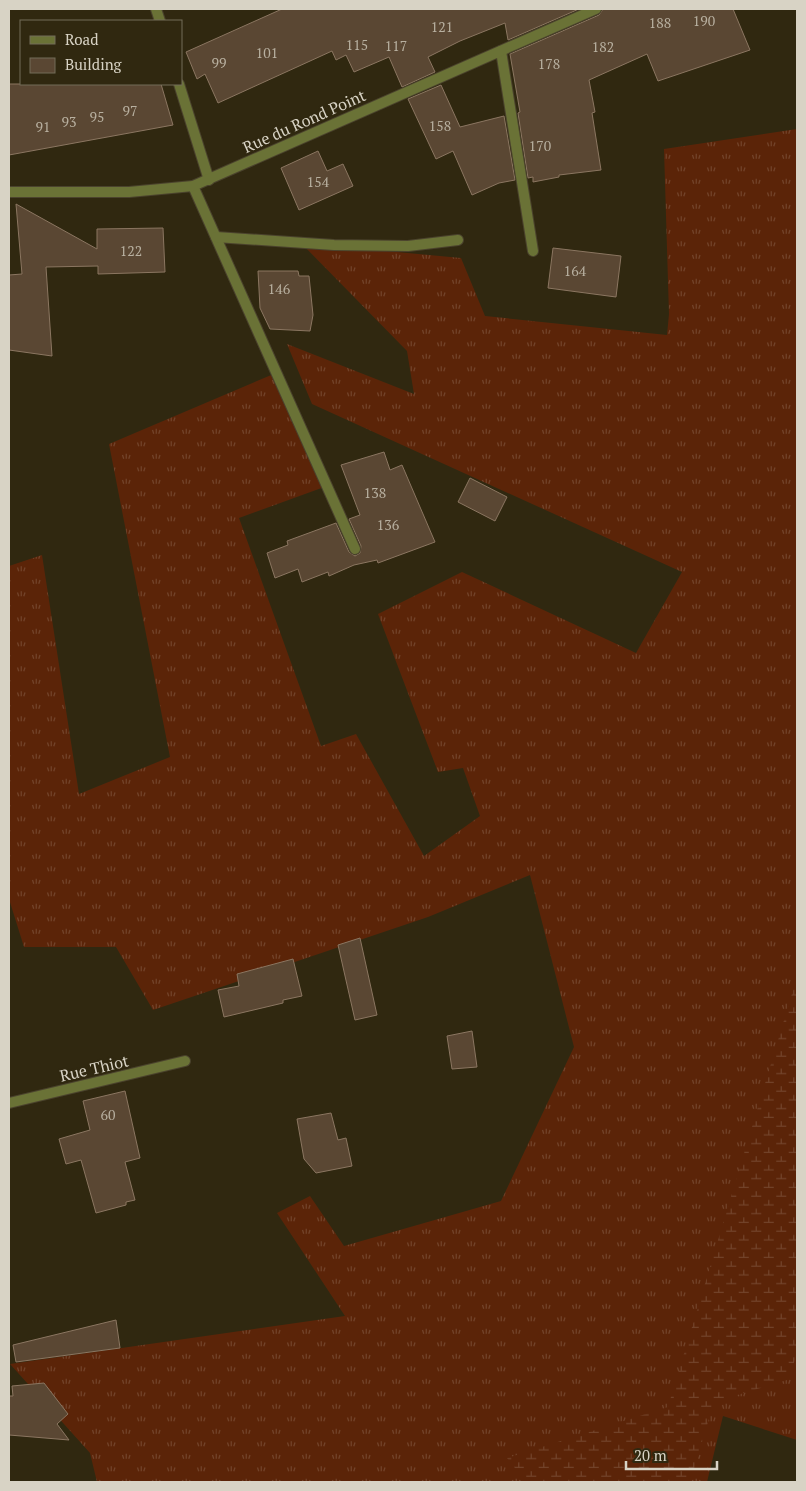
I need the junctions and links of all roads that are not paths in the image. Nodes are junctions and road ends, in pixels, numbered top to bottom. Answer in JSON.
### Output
{"nodes":[{"id":1,"x":596,"y":9,"type":"edge"},
{"id":2,"x":501,"y":51,"type":"junction"},
{"id":3,"x":179,"y":85,"type":"edge"},
{"id":4,"x":209,"y":180,"type":"junction"},
{"id":5,"x":193,"y":186,"type":"junction"},
{"id":6,"x":9,"y":192,"type":"edge"},
{"id":7,"x":216,"y":237,"type":"junction"},
{"id":8,"x":458,"y":240,"type":"dead end"},
{"id":9,"x":533,"y":251,"type":"dead end"},
{"id":10,"x":355,"y":549,"type":"dead end"},
{"id":11,"x":185,"y":1061,"type":"dead end"},
{"id":12,"x":9,"y":1103,"type":"edge"}],
"edges":[{"from":1,"to":2,"type":"street","name":"Rue du Rond Point"},
{"from":2,"to":4,"type":"street","name":"Rue du Rond Point"},
{"from":2,"to":9,"type":"street"},
{"from":3,"to":4,"type":"street"},
{"from":4,"to":5,"type":"street","name":"Rue du Rond Point"},
{"from":5,"to":6,"type":"street","name":"Rue du Rond Point"},
{"from":5,"to":7,"type":"street"},
{"from":7,"to":8,"type":"street"},
{"from":7,"to":10,"type":"street"},
{"from":11,"to":12,"type":"street","name":"Rue Thiot"}]}
